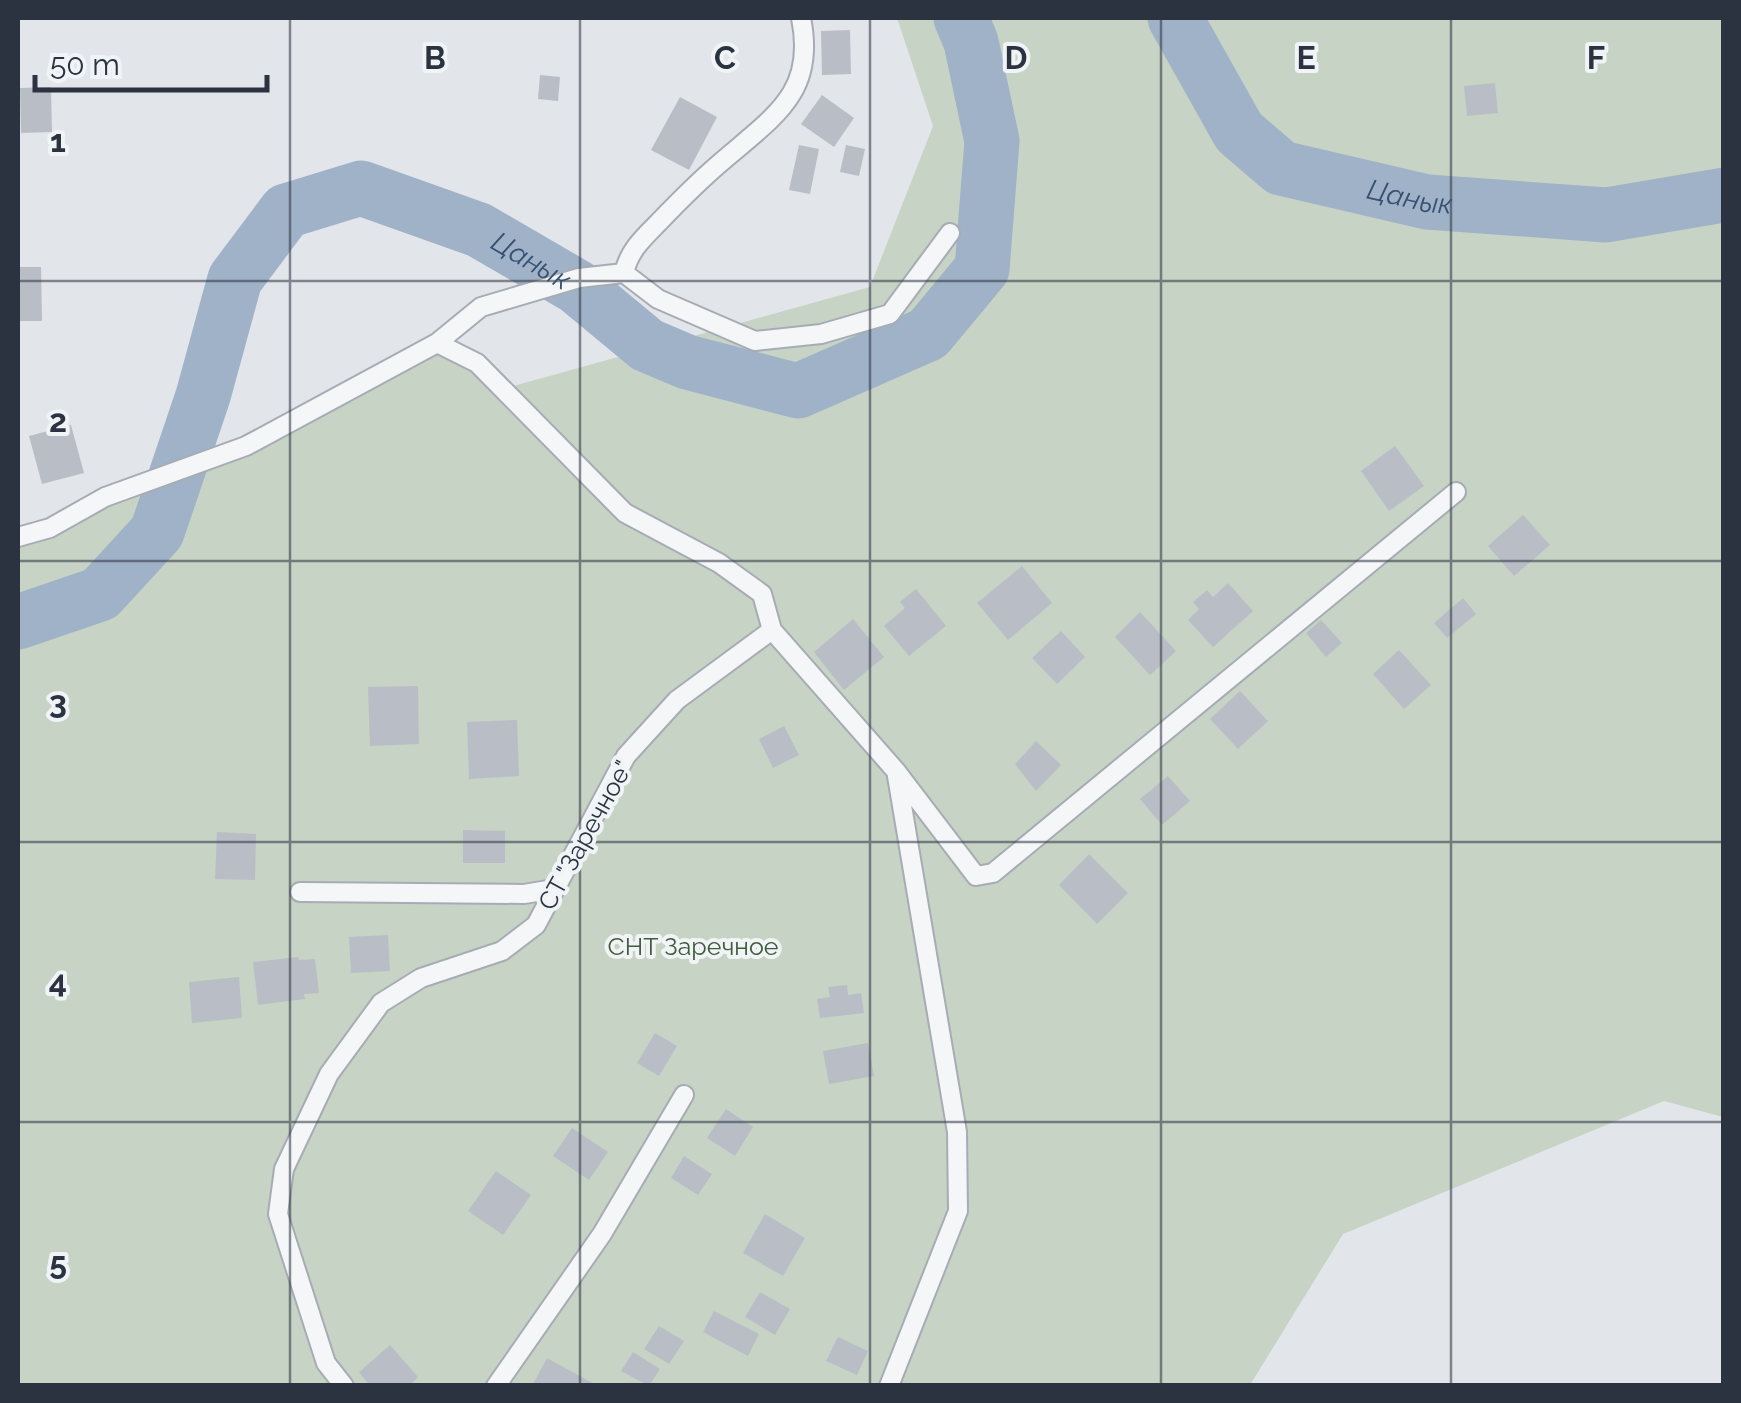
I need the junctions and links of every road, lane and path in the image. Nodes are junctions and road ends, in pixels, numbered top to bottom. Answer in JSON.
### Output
{"nodes":[{"id":1,"x":801,"y":18,"type":"edge"},
{"id":2,"x":950,"y":233,"type":"dead end"},
{"id":3,"x":624,"y":274,"type":"junction"},
{"id":4,"x":437,"y":344,"type":"junction"},
{"id":5,"x":1456,"y":492,"type":"dead end"},
{"id":6,"x":18,"y":538,"type":"edge"},
{"id":7,"x":772,"y":630,"type":"junction"},
{"id":8,"x":896,"y":771,"type":"junction"},
{"id":9,"x":554,"y":888,"type":"junction"},
{"id":10,"x":300,"y":892,"type":"dead end"},
{"id":11,"x":684,"y":1096,"type":"dead end"},
{"id":12,"x":344,"y":1386,"type":"edge"},
{"id":13,"x":496,"y":1386,"type":"edge"},
{"id":14,"x":889,"y":1386,"type":"edge"}],
"edges":[{"from":1,"to":3,"type":"lane"},
{"from":2,"to":3,"type":"lane"},
{"from":3,"to":4,"type":"lane"},
{"from":4,"to":6,"type":"lane"},
{"from":4,"to":7,"type":"lane"},
{"from":5,"to":8,"type":"lane"},
{"from":7,"to":8,"type":"lane"},
{"from":7,"to":9,"type":"lane","name":"СТ \"Заречное\""},
{"from":8,"to":14,"type":"lane"},
{"from":9,"to":10,"type":"lane"},
{"from":9,"to":12,"type":"lane","name":"СТ \"Заречное\""},
{"from":11,"to":13,"type":"lane"}]}
